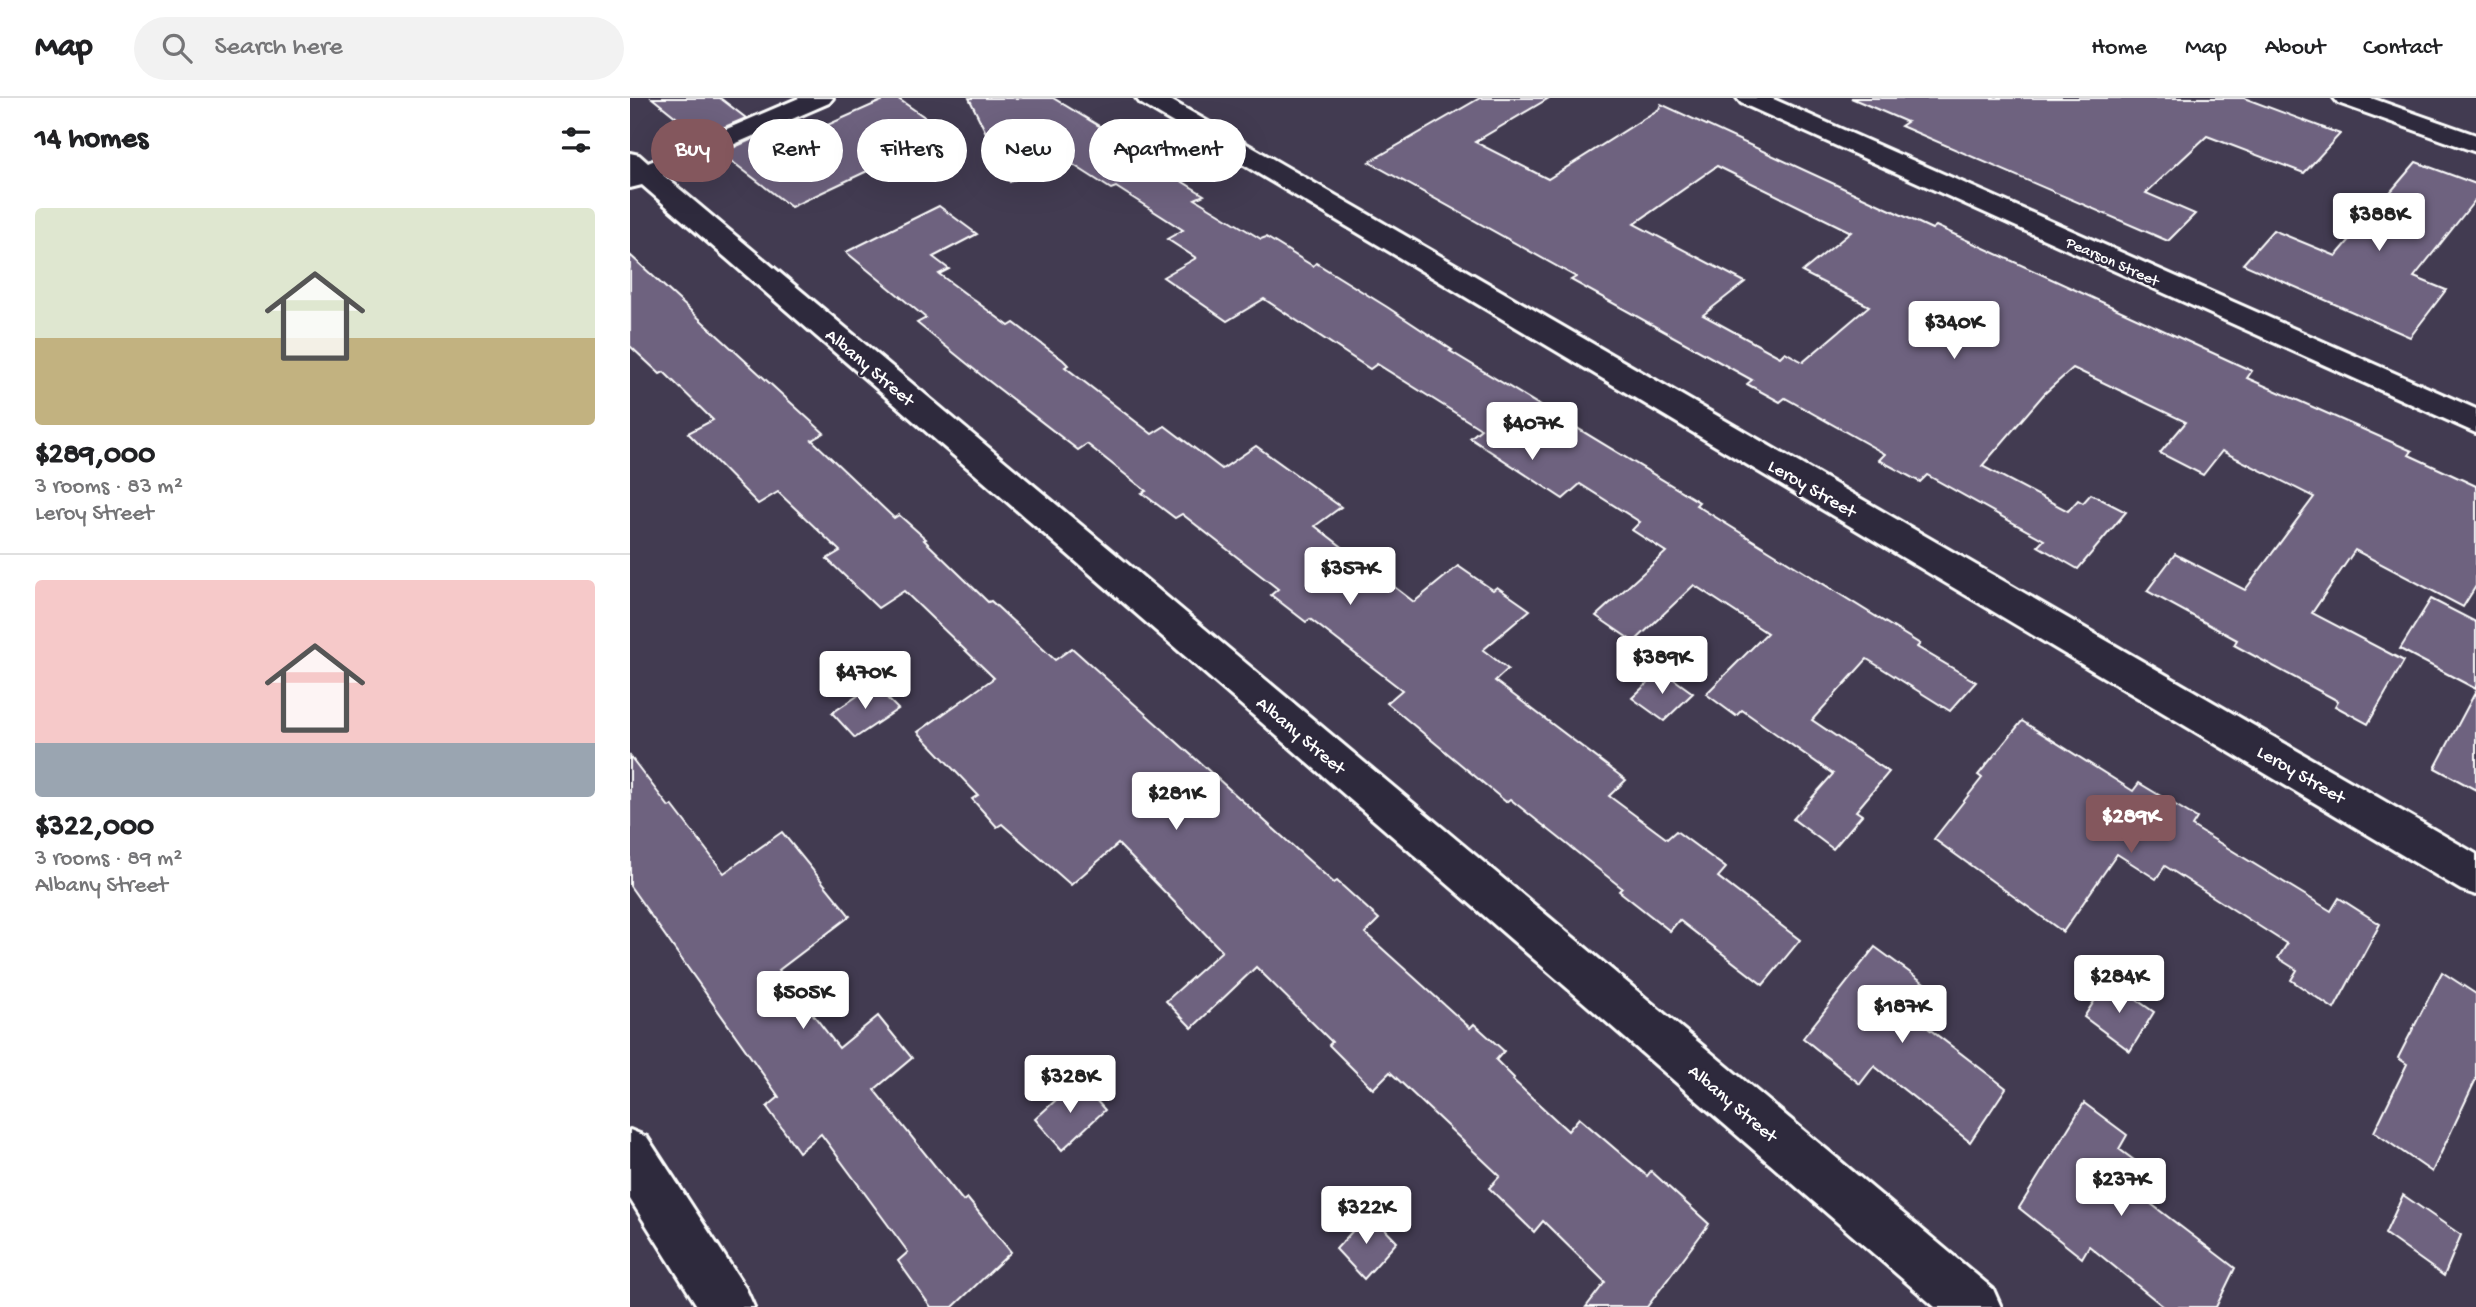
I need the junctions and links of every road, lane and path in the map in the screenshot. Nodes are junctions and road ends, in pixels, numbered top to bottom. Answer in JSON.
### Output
{"nodes":[{"id":1,"x":820,"y":98,"type":"edge"},
{"id":2,"x":1149,"y":98,"type":"edge"},
{"id":3,"x":1750,"y":98,"type":"edge"},
{"id":4,"x":2347,"y":98,"type":"edge"},
{"id":5,"x":2476,"y":144,"type":"edge"},
{"id":6,"x":635,"y":171,"type":"edge"},
{"id":7,"x":2476,"y":422,"type":"edge"},
{"id":8,"x":2476,"y":876,"type":"edge"},
{"id":9,"x":630,"y":1154,"type":"edge"},
{"id":10,"x":728,"y":1307,"type":"edge"},
{"id":11,"x":1975,"y":1307,"type":"edge"}],
"edges":[{"from":1,"to":6,"type":"street"},
{"from":2,"to":8,"type":"street","name":"Leroy Street"},
{"from":3,"to":7,"type":"street","name":"Pearson Street"},
{"from":4,"to":5,"type":"street"},
{"from":6,"to":11,"type":"street","name":"Albany Street"},
{"from":9,"to":10,"type":"street"}]}
